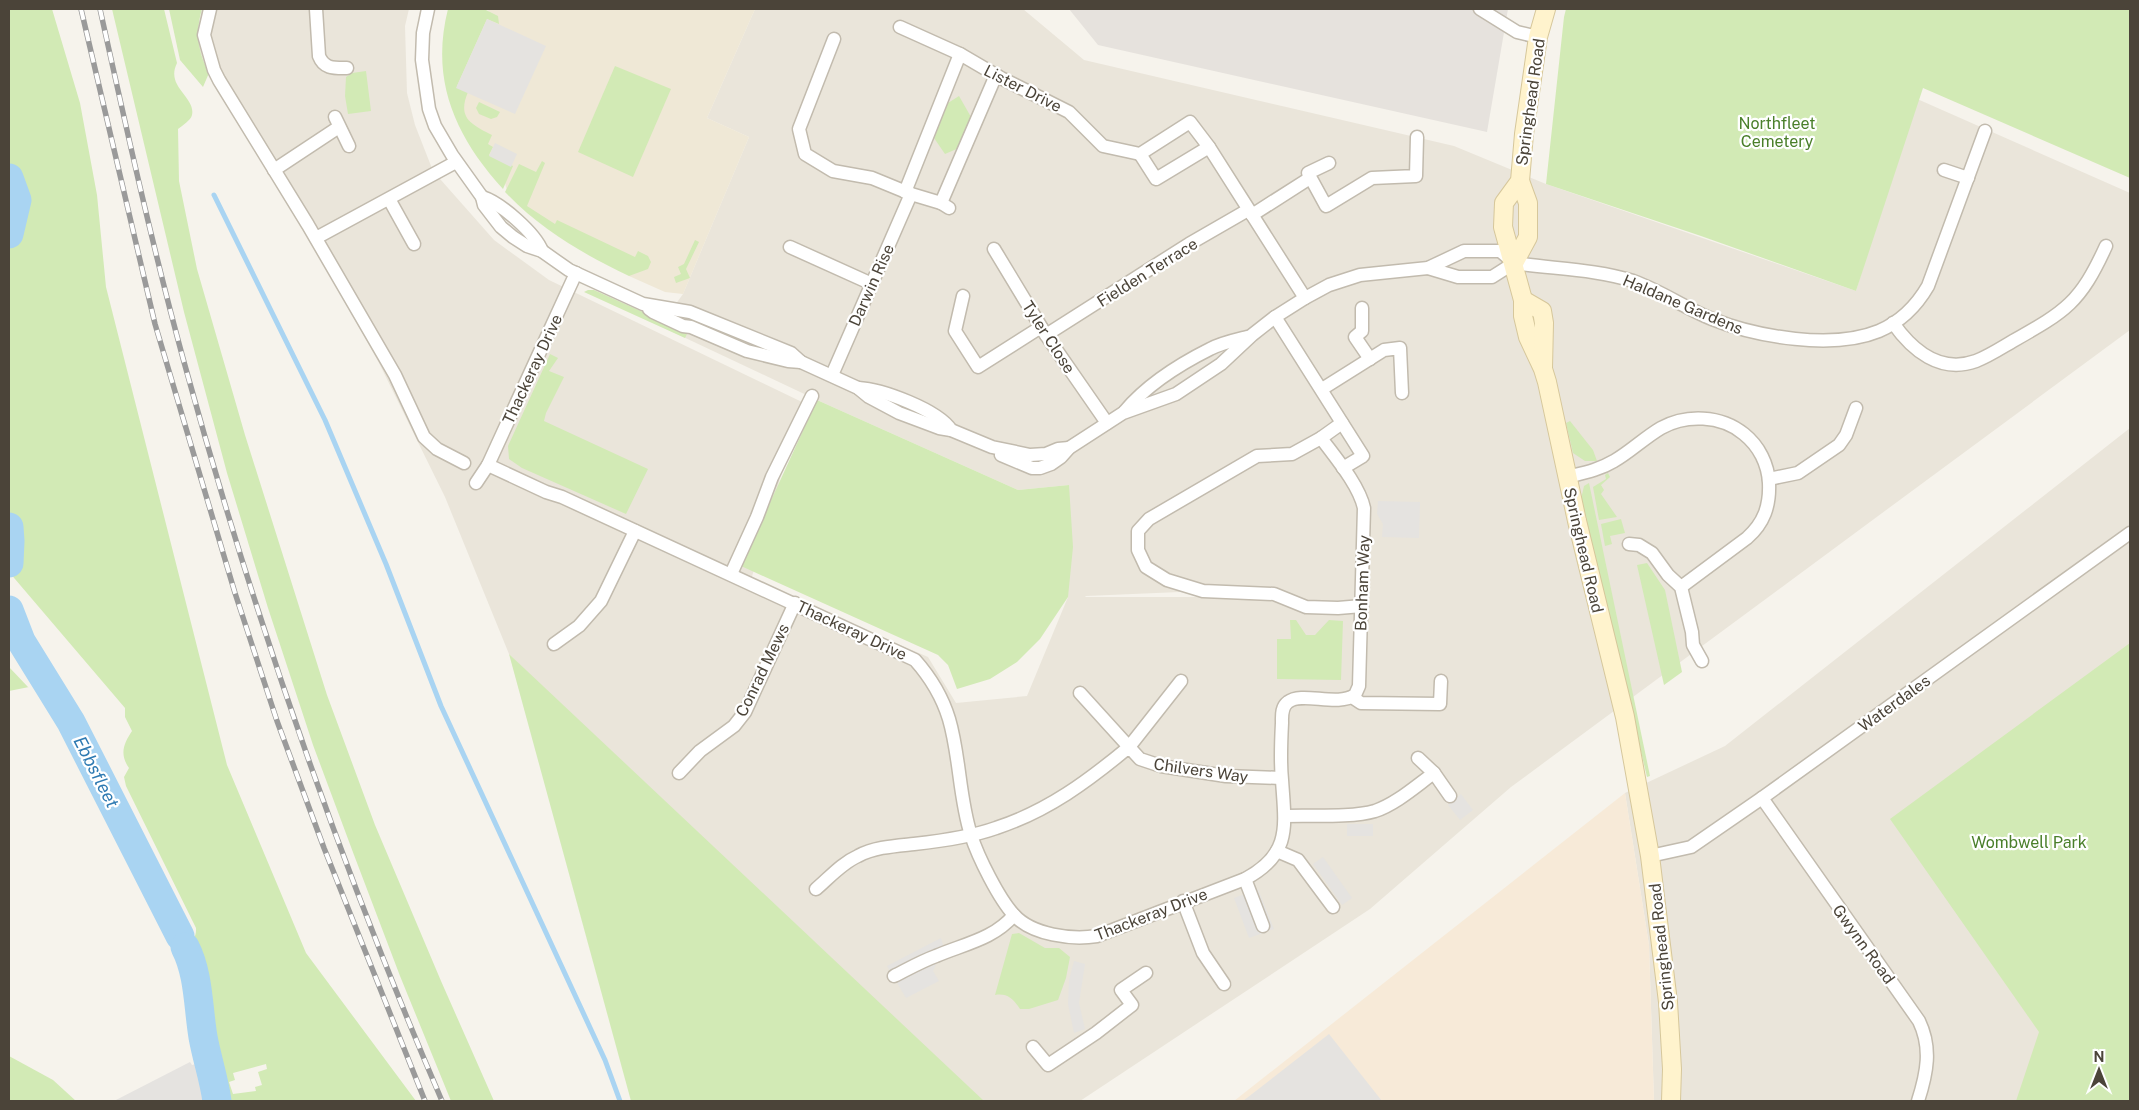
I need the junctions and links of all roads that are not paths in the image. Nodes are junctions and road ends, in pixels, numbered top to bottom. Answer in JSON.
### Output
{"nodes":[{"id":1,"x":210,"y":9,"type":"edge"},
{"id":2,"x":316,"y":9,"type":"edge"},
{"id":3,"x":428,"y":9,"type":"edge"},
{"id":4,"x":1480,"y":9,"type":"edge"},
{"id":5,"x":1544,"y":9,"type":"edge"},
{"id":6,"x":900,"y":28,"type":"dead end"},
{"id":7,"x":1538,"y":37,"type":"junction"},
{"id":8,"x":834,"y":38,"type":"dead end"},
{"id":9,"x":960,"y":54,"type":"junction"},
{"id":10,"x":347,"y":68,"type":"dead end"},
{"id":11,"x":996,"y":75,"type":"junction"},
{"id":12,"x":1985,"y":130,"type":"dead end"},
{"id":13,"x":1416,"y":137,"type":"dead end"},
{"id":14,"x":349,"y":146,"type":"dead end"},
{"id":15,"x":1209,"y":147,"type":"junction"},
{"id":16,"x":1140,"y":154,"type":"junction"},
{"id":17,"x":456,"y":162,"type":"junction"},
{"id":18,"x":1329,"y":163,"type":"dead end"},
{"id":19,"x":274,"y":170,"type":"junction"},
{"id":20,"x":1944,"y":170,"type":"dead end"},
{"id":21,"x":1310,"y":178,"type":"junction"},
{"id":22,"x":1968,"y":178,"type":"junction"},
{"id":23,"x":1520,"y":182,"type":"junction"},
{"id":24,"x":908,"y":193,"type":"junction"},
{"id":25,"x":389,"y":199,"type":"junction"},
{"id":26,"x":1250,"y":212,"type":"junction"},
{"id":27,"x":316,"y":238,"type":"junction"},
{"id":28,"x":414,"y":244,"type":"dead end"},
{"id":29,"x":2106,"y":246,"type":"dead end"},
{"id":30,"x":790,"y":247,"type":"dead end"},
{"id":31,"x":994,"y":249,"type":"dead end"},
{"id":32,"x":1514,"y":263,"type":"junction"},
{"id":33,"x":1428,"y":268,"type":"junction"},
{"id":34,"x":576,"y":273,"type":"junction"},
{"id":35,"x":872,"y":284,"type":"junction"},
{"id":36,"x":963,"y":296,"type":"dead end"},
{"id":37,"x":1305,"y":298,"type":"junction"},
{"id":38,"x":1362,"y":308,"type":"dead end"},
{"id":39,"x":1275,"y":317,"type":"junction"},
{"id":40,"x":1893,"y":323,"type":"junction"},
{"id":41,"x":1044,"y":331,"type":"junction"},
{"id":42,"x":1252,"y":335,"type":"junction"},
{"id":43,"x":1370,"y":359,"type":"junction"},
{"id":44,"x":832,"y":375,"type":"junction"},
{"id":45,"x":1322,"y":389,"type":"junction"},
{"id":46,"x":1402,"y":392,"type":"dead end"},
{"id":47,"x":812,"y":396,"type":"dead end"},
{"id":48,"x":1856,"y":408,"type":"dead end"},
{"id":49,"x":1123,"y":413,"type":"junction"},
{"id":50,"x":1107,"y":423,"type":"junction"},
{"id":51,"x":1342,"y":423,"type":"junction"},
{"id":52,"x":1321,"y":438,"type":"junction"},
{"id":53,"x":464,"y":463,"type":"dead end"},
{"id":54,"x":488,"y":465,"type":"junction"},
{"id":55,"x":1343,"y":468,"type":"junction"},
{"id":56,"x":1567,"y":477,"type":"junction"},
{"id":57,"x":1769,"y":479,"type":"junction"},
{"id":58,"x":476,"y":483,"type":"dead end"},
{"id":59,"x":635,"y":530,"type":"junction"},
{"id":60,"x":2130,"y":533,"type":"edge"},
{"id":61,"x":1629,"y":544,"type":"dead end"},
{"id":62,"x":731,"y":574,"type":"junction"},
{"id":63,"x":1680,"y":587,"type":"junction"},
{"id":64,"x":794,"y":603,"type":"junction"},
{"id":65,"x":1362,"y":606,"type":"junction"},
{"id":66,"x":554,"y":644,"type":"dead end"},
{"id":67,"x":1702,"y":661,"type":"dead end"},
{"id":68,"x":1181,"y":681,"type":"dead end"},
{"id":69,"x":1442,"y":681,"type":"dead end"},
{"id":70,"x":1080,"y":693,"type":"dead end"},
{"id":71,"x":1350,"y":698,"type":"junction"},
{"id":72,"x":1129,"y":746,"type":"junction"},
{"id":73,"x":1418,"y":758,"type":"dead end"},
{"id":74,"x":679,"y":773,"type":"dead end"},
{"id":75,"x":1434,"y":773,"type":"junction"},
{"id":76,"x":1282,"y":778,"type":"junction"},
{"id":77,"x":1450,"y":796,"type":"dead end"},
{"id":78,"x":1762,"y":798,"type":"junction"},
{"id":79,"x":1285,"y":816,"type":"junction"},
{"id":80,"x":971,"y":835,"type":"junction"},
{"id":81,"x":1277,"y":851,"type":"junction"},
{"id":82,"x":1650,"y":856,"type":"junction"},
{"id":83,"x":1245,"y":879,"type":"junction"},
{"id":84,"x":816,"y":889,"type":"dead end"},
{"id":85,"x":1183,"y":901,"type":"junction"},
{"id":86,"x":1333,"y":907,"type":"dead end"},
{"id":87,"x":1014,"y":915,"type":"junction"},
{"id":88,"x":1263,"y":926,"type":"dead end"},
{"id":89,"x":1146,"y":973,"type":"dead end"},
{"id":90,"x":894,"y":976,"type":"dead end"},
{"id":91,"x":1224,"y":984,"type":"dead end"},
{"id":92,"x":1033,"y":1047,"type":"dead end"},
{"id":93,"x":1671,"y":1101,"type":"edge"},
{"id":94,"x":1918,"y":1101,"type":"edge"}],
"edges":[{"from":1,"to":19,"type":"street"},
{"from":2,"to":10,"type":"street"},
{"from":3,"to":17,"type":"street"},
{"from":4,"to":7,"type":"street"},
{"from":5,"to":7,"type":"main road","name":"Springhead Road"},
{"from":6,"to":9,"type":"street","name":"Lister Drive"},
{"from":7,"to":23,"type":"main road","name":"Springhead Road"},
{"from":8,"to":24,"type":"street"},
{"from":9,"to":11,"type":"street","name":"Lister Drive"},
{"from":9,"to":24,"type":"street","name":"Darwin Rise"},
{"from":11,"to":16,"type":"street","name":"Lister Drive"},
{"from":11,"to":24,"type":"street"},
{"from":12,"to":22,"type":"street","name":"Haldane Gardens"},
{"from":13,"to":21,"type":"street"},
{"from":14,"to":19,"type":"street"},
{"from":15,"to":16,"type":"street"},
{"from":15,"to":16,"type":"street"},
{"from":15,"to":26,"type":"street"},
{"from":17,"to":25,"type":"street"},
{"from":17,"to":34,"type":"street"},
{"from":18,"to":21,"type":"street","name":"Fielden Terrace"},
{"from":19,"to":27,"type":"street"},
{"from":20,"to":22,"type":"street"},
{"from":21,"to":26,"type":"street","name":"Fielden Terrace"},
{"from":22,"to":40,"type":"street","name":"Haldane Gardens"},
{"from":23,"to":32,"type":"main road"},
{"from":23,"to":32,"type":"main road","name":"Springhead Road"},
{"from":24,"to":35,"type":"street","name":"Darwin Rise"},
{"from":25,"to":27,"type":"street"},
{"from":25,"to":28,"type":"street"},
{"from":26,"to":37,"type":"street"},
{"from":26,"to":41,"type":"street","name":"Fielden Terrace"},
{"from":27,"to":53,"type":"street"},
{"from":29,"to":40,"type":"street"},
{"from":30,"to":35,"type":"street"},
{"from":31,"to":41,"type":"street","name":"Tyler Close"},
{"from":32,"to":33,"type":"street"},
{"from":32,"to":33,"type":"street"},
{"from":32,"to":40,"type":"street","name":"Haldane Gardens"},
{"from":32,"to":56,"type":"main road","name":"Springhead Road"},
{"from":33,"to":37,"type":"street"},
{"from":34,"to":44,"type":"street"},
{"from":34,"to":54,"type":"street","name":"Thackeray Drive"},
{"from":35,"to":44,"type":"street","name":"Darwin Rise"},
{"from":36,"to":41,"type":"street","name":"Fielden Terrace"},
{"from":37,"to":39,"type":"street"},
{"from":38,"to":43,"type":"street"},
{"from":39,"to":42,"type":"street"},
{"from":39,"to":45,"type":"street"},
{"from":41,"to":50,"type":"street","name":"Tyler Close"},
{"from":42,"to":49,"type":"street"},
{"from":42,"to":49,"type":"street"},
{"from":43,"to":45,"type":"street"},
{"from":43,"to":46,"type":"street"},
{"from":44,"to":50,"type":"street"},
{"from":45,"to":51,"type":"street"},
{"from":47,"to":62,"type":"street"},
{"from":48,"to":57,"type":"street"},
{"from":49,"to":50,"type":"street"},
{"from":51,"to":52,"type":"street"},
{"from":51,"to":55,"type":"street"},
{"from":52,"to":55,"type":"street","name":"Bonham Way"},
{"from":52,"to":65,"type":"street"},
{"from":54,"to":58,"type":"street","name":"Thackeray Drive"},
{"from":54,"to":59,"type":"street","name":"Thackeray Drive"},
{"from":55,"to":65,"type":"street","name":"Bonham Way"},
{"from":56,"to":57,"type":"street"},
{"from":56,"to":82,"type":"main road","name":"Springhead Road"},
{"from":57,"to":63,"type":"street"},
{"from":59,"to":62,"type":"street","name":"Thackeray Drive"},
{"from":59,"to":66,"type":"street"},
{"from":60,"to":78,"type":"street","name":"Waterdales"},
{"from":61,"to":63,"type":"street"},
{"from":62,"to":64,"type":"street","name":"Thackeray Drive"},
{"from":63,"to":67,"type":"street"},
{"from":64,"to":74,"type":"street","name":"Conrad Mews"},
{"from":64,"to":80,"type":"street","name":"Thackeray Drive"},
{"from":65,"to":71,"type":"street","name":"Bonham Way"},
{"from":68,"to":72,"type":"street"},
{"from":69,"to":71,"type":"street"},
{"from":70,"to":72,"type":"street","name":"Chilvers Way"},
{"from":71,"to":76,"type":"street","name":"Thackeray Drive"},
{"from":72,"to":76,"type":"street","name":"Chilvers Way"},
{"from":72,"to":80,"type":"street"},
{"from":73,"to":75,"type":"street"},
{"from":75,"to":77,"type":"street"},
{"from":75,"to":79,"type":"street"},
{"from":76,"to":79,"type":"street","name":"Thackeray Drive"},
{"from":78,"to":82,"type":"street","name":"Waterdales"},
{"from":78,"to":94,"type":"street","name":"Gwynn Road"},
{"from":79,"to":81,"type":"street","name":"Thackeray Drive"},
{"from":80,"to":84,"type":"street"},
{"from":80,"to":87,"type":"street","name":"Thackeray Drive"},
{"from":81,"to":83,"type":"street","name":"Thackeray Drive"},
{"from":81,"to":86,"type":"street"},
{"from":82,"to":93,"type":"main road","name":"Springhead Road"},
{"from":83,"to":85,"type":"street","name":"Thackeray Drive"},
{"from":83,"to":88,"type":"street"},
{"from":85,"to":87,"type":"street","name":"Thackeray Drive"},
{"from":85,"to":91,"type":"street"},
{"from":87,"to":90,"type":"street"},
{"from":89,"to":92,"type":"street"}]}
